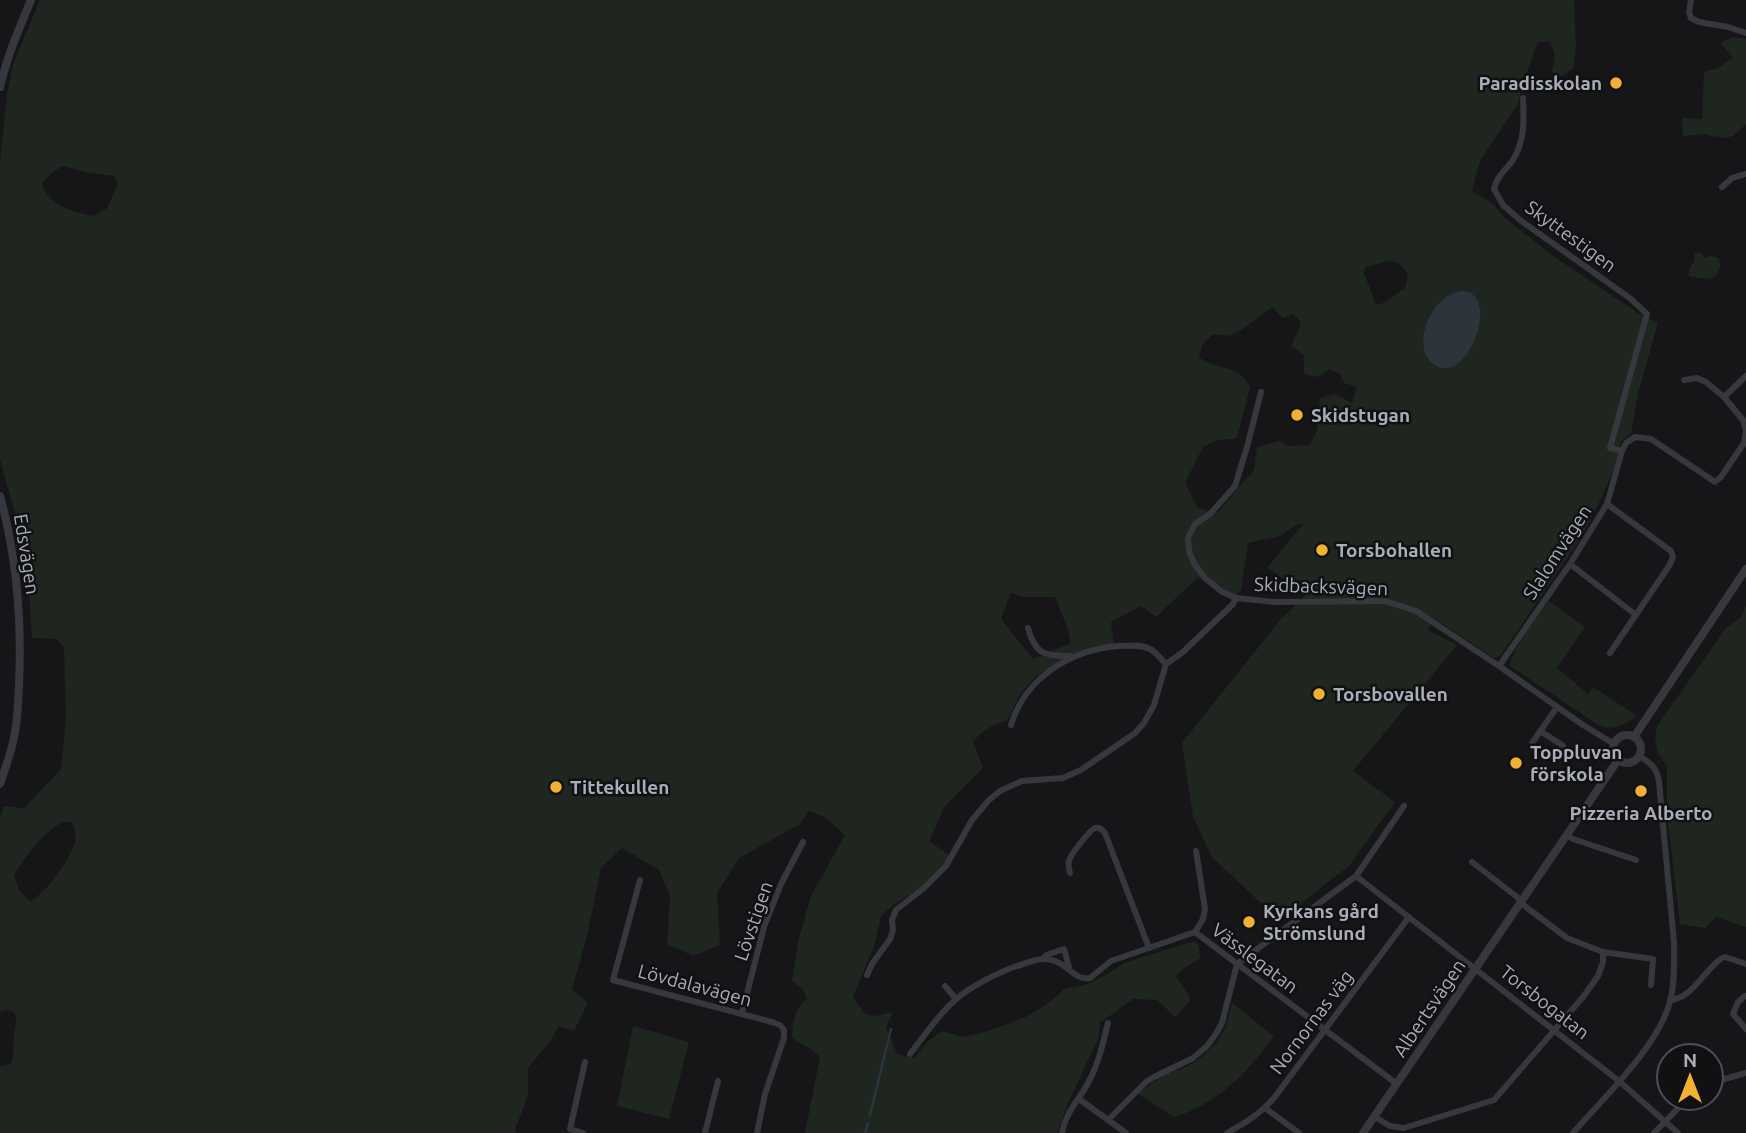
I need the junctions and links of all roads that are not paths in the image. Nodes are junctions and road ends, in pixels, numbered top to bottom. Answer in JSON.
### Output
{"nodes":[{"id":1,"x":31,"y":0,"type":"edge"},
{"id":2,"x":1691,"y":0,"type":"edge"},
{"id":3,"x":1746,"y":33,"type":"edge"},
{"id":4,"x":0,"y":87,"type":"edge"},
{"id":5,"x":1523,"y":98,"type":"dead end"},
{"id":6,"x":1746,"y":174,"type":"edge"},
{"id":7,"x":1722,"y":187,"type":"dead end"},
{"id":8,"x":1746,"y":376,"type":"edge"},
{"id":9,"x":1684,"y":380,"type":"dead end"},
{"id":10,"x":1261,"y":392,"type":"dead end"},
{"id":11,"x":1724,"y":397,"type":"junction"},
{"id":12,"x":1746,"y":431,"type":"edge"},
{"id":13,"x":1622,"y":451,"type":"junction"},
{"id":14,"x":0,"y":496,"type":"edge"},
{"id":15,"x":1606,"y":504,"type":"junction"},
{"id":16,"x":1570,"y":564,"type":"junction"},
{"id":17,"x":1746,"y":569,"type":"edge"},
{"id":18,"x":1236,"y":598,"type":"junction"},
{"id":19,"x":1636,"y":615,"type":"junction"},
{"id":20,"x":1028,"y":628,"type":"dead end"},
{"id":21,"x":1610,"y":653,"type":"dead end"},
{"id":22,"x":1075,"y":656,"type":"junction"},
{"id":23,"x":1166,"y":664,"type":"junction"},
{"id":24,"x":1499,"y":666,"type":"junction"},
{"id":25,"x":1557,"y":707,"type":"junction"},
{"id":26,"x":1011,"y":725,"type":"dead end"},
{"id":27,"x":1540,"y":732,"type":"junction"},
{"id":28,"x":1634,"y":737,"type":"junction"},
{"id":29,"x":1532,"y":743,"type":"dead end"},
{"id":30,"x":1614,"y":744,"type":"junction"},
{"id":31,"x":1570,"y":754,"type":"dead end"},
{"id":32,"x":1639,"y":756,"type":"junction"},
{"id":33,"x":1618,"y":760,"type":"junction"},
{"id":34,"x":0,"y":784,"type":"edge"},
{"id":35,"x":1404,"y":806,"type":"dead end"},
{"id":36,"x":1566,"y":835,"type":"junction"},
{"id":37,"x":803,"y":842,"type":"dead end"},
{"id":38,"x":1196,"y":851,"type":"dead end"},
{"id":39,"x":1636,"y":860,"type":"dead end"},
{"id":40,"x":1472,"y":862,"type":"dead end"},
{"id":41,"x":1070,"y":873,"type":"dead end"},
{"id":42,"x":1356,"y":876,"type":"junction"},
{"id":43,"x":640,"y":880,"type":"dead end"},
{"id":44,"x":1521,"y":901,"type":"junction"},
{"id":45,"x":1409,"y":917,"type":"junction"},
{"id":46,"x":1195,"y":932,"type":"junction"},
{"id":47,"x":1149,"y":948,"type":"junction"},
{"id":48,"x":1603,"y":952,"type":"junction"},
{"id":49,"x":1043,"y":959,"type":"junction"},
{"id":50,"x":1237,"y":964,"type":"junction"},
{"id":51,"x":1746,"y":964,"type":"edge"},
{"id":52,"x":1475,"y":968,"type":"junction"},
{"id":53,"x":1070,"y":969,"type":"junction"},
{"id":54,"x":867,"y":975,"type":"dead end"},
{"id":55,"x":1651,"y":985,"type":"dead end"},
{"id":56,"x":945,"y":986,"type":"dead end"},
{"id":57,"x":1745,"y":996,"type":"edge"},
{"id":58,"x":956,"y":999,"type":"junction"},
{"id":59,"x":1670,"y":1000,"type":"junction"},
{"id":60,"x":742,"y":1013,"type":"junction"},
{"id":61,"x":1108,"y":1023,"type":"dead end"},
{"id":62,"x":1746,"y":1029,"type":"edge"},
{"id":63,"x":1324,"y":1030,"type":"junction"},
{"id":64,"x":1556,"y":1030,"type":"junction"},
{"id":65,"x":910,"y":1054,"type":"dead end"},
{"id":66,"x":585,"y":1062,"type":"dead end"},
{"id":67,"x":1746,"y":1073,"type":"edge"},
{"id":68,"x":1725,"y":1079,"type":"edge"},
{"id":69,"x":1619,"y":1080,"type":"junction"},
{"id":70,"x":718,"y":1081,"type":"dead end"},
{"id":71,"x":1397,"y":1084,"type":"junction"},
{"id":72,"x":1079,"y":1099,"type":"junction"},
{"id":73,"x":1265,"y":1108,"type":"junction"},
{"id":74,"x":1674,"y":1112,"type":"edge"},
{"id":75,"x":1375,"y":1117,"type":"junction"},
{"id":76,"x":1108,"y":1120,"type":"junction"},
{"id":77,"x":1665,"y":1121,"type":"junction"},
{"id":78,"x":583,"y":1133,"type":"edge"},
{"id":79,"x":705,"y":1133,"type":"edge"},
{"id":80,"x":757,"y":1133,"type":"edge"},
{"id":81,"x":1062,"y":1133,"type":"edge"},
{"id":82,"x":1126,"y":1133,"type":"edge"},
{"id":83,"x":1227,"y":1133,"type":"edge"},
{"id":84,"x":1299,"y":1133,"type":"edge"},
{"id":85,"x":1363,"y":1133,"type":"edge"},
{"id":86,"x":1573,"y":1133,"type":"edge"},
{"id":87,"x":1654,"y":1133,"type":"edge"},
{"id":88,"x":1678,"y":1133,"type":"edge"}],
"edges":[{"from":1,"to":4,"type":"street"},
{"from":2,"to":3,"type":"street"},
{"from":5,"to":13,"type":"street","name":"Skyttestigen"},
{"from":6,"to":7,"type":"street"},
{"from":8,"to":11,"type":"street"},
{"from":9,"to":11,"type":"street"},
{"from":10,"to":18,"type":"street","name":"Skidbacksvägen"},
{"from":11,"to":12,"type":"street"},
{"from":12,"to":13,"type":"street"},
{"from":13,"to":15,"type":"street","name":"Slalomvägen"},
{"from":14,"to":34,"type":"street","name":"Edsvägen"},
{"from":15,"to":16,"type":"street","name":"Slalomvägen"},
{"from":15,"to":19,"type":"street"},
{"from":16,"to":19,"type":"street"},
{"from":16,"to":24,"type":"street","name":"Slalomvägen"},
{"from":17,"to":28,"type":"street"},
{"from":18,"to":23,"type":"street"},
{"from":18,"to":24,"type":"street","name":"Skidbacksvägen"},
{"from":19,"to":21,"type":"street"},
{"from":20,"to":22,"type":"street"},
{"from":22,"to":23,"type":"street"},
{"from":22,"to":26,"type":"street"},
{"from":23,"to":54,"type":"street"},
{"from":24,"to":25,"type":"street","name":"Skidbacksvägen"},
{"from":25,"to":27,"type":"street"},
{"from":25,"to":30,"type":"street","name":"Skidbacksvägen"},
{"from":27,"to":29,"type":"street"},
{"from":27,"to":31,"type":"street"},
{"from":28,"to":30,"type":"street"},
{"from":28,"to":32,"type":"street"},
{"from":30,"to":33,"type":"street"},
{"from":32,"to":33,"type":"street"},
{"from":32,"to":59,"type":"street"},
{"from":33,"to":36,"type":"street","name":"Albertsvägen"},
{"from":35,"to":42,"type":"street"},
{"from":36,"to":39,"type":"street"},
{"from":36,"to":44,"type":"street","name":"Albertsvägen"},
{"from":37,"to":60,"type":"street","name":"Lövstigen"},
{"from":38,"to":46,"type":"street"},
{"from":40,"to":44,"type":"street"},
{"from":41,"to":47,"type":"street"},
{"from":42,"to":45,"type":"street","name":"Torsbogatan"},
{"from":42,"to":50,"type":"street"},
{"from":43,"to":60,"type":"street","name":"Lövdalavägen"},
{"from":44,"to":48,"type":"street"},
{"from":44,"to":52,"type":"street","name":"Albertsvägen"},
{"from":45,"to":52,"type":"street","name":"Torsbogatan"},
{"from":45,"to":63,"type":"street","name":"Nornornas väg"},
{"from":46,"to":47,"type":"street"},
{"from":46,"to":50,"type":"street","name":"Vässlegatan"},
{"from":47,"to":53,"type":"street"},
{"from":48,"to":55,"type":"street"},
{"from":48,"to":64,"type":"street"},
{"from":49,"to":53,"type":"street"},
{"from":49,"to":53,"type":"street"},
{"from":49,"to":58,"type":"street"},
{"from":50,"to":63,"type":"street","name":"Vässlegatan"},
{"from":50,"to":76,"type":"street"},
{"from":51,"to":59,"type":"street"},
{"from":52,"to":64,"type":"street","name":"Torsbogatan"},
{"from":52,"to":71,"type":"street","name":"Albertsvägen"},
{"from":56,"to":58,"type":"street"},
{"from":57,"to":62,"type":"street"},
{"from":58,"to":65,"type":"street"},
{"from":59,"to":69,"type":"street"},
{"from":60,"to":80,"type":"street","name":"Lövdalavägen"},
{"from":61,"to":72,"type":"street"},
{"from":63,"to":71,"type":"street","name":"Vässlegatan"},
{"from":63,"to":73,"type":"street","name":"Nornornas väg"},
{"from":64,"to":69,"type":"street","name":"Torsbogatan"},
{"from":64,"to":75,"type":"street"},
{"from":66,"to":78,"type":"street"},
{"from":67,"to":68,"type":"street"},
{"from":69,"to":77,"type":"street","name":"Torsbogatan"},
{"from":69,"to":86,"type":"street"},
{"from":70,"to":79,"type":"street"},
{"from":71,"to":75,"type":"street","name":"Albertsvägen"},
{"from":72,"to":76,"type":"street"},
{"from":72,"to":81,"type":"street"},
{"from":73,"to":83,"type":"street","name":"Nornornas väg"},
{"from":73,"to":84,"type":"street"},
{"from":74,"to":77,"type":"street"},
{"from":75,"to":85,"type":"street","name":"Albertsvägen"},
{"from":76,"to":82,"type":"street"},
{"from":77,"to":87,"type":"street"},
{"from":77,"to":88,"type":"street","name":"Torsbogatan"}]}
